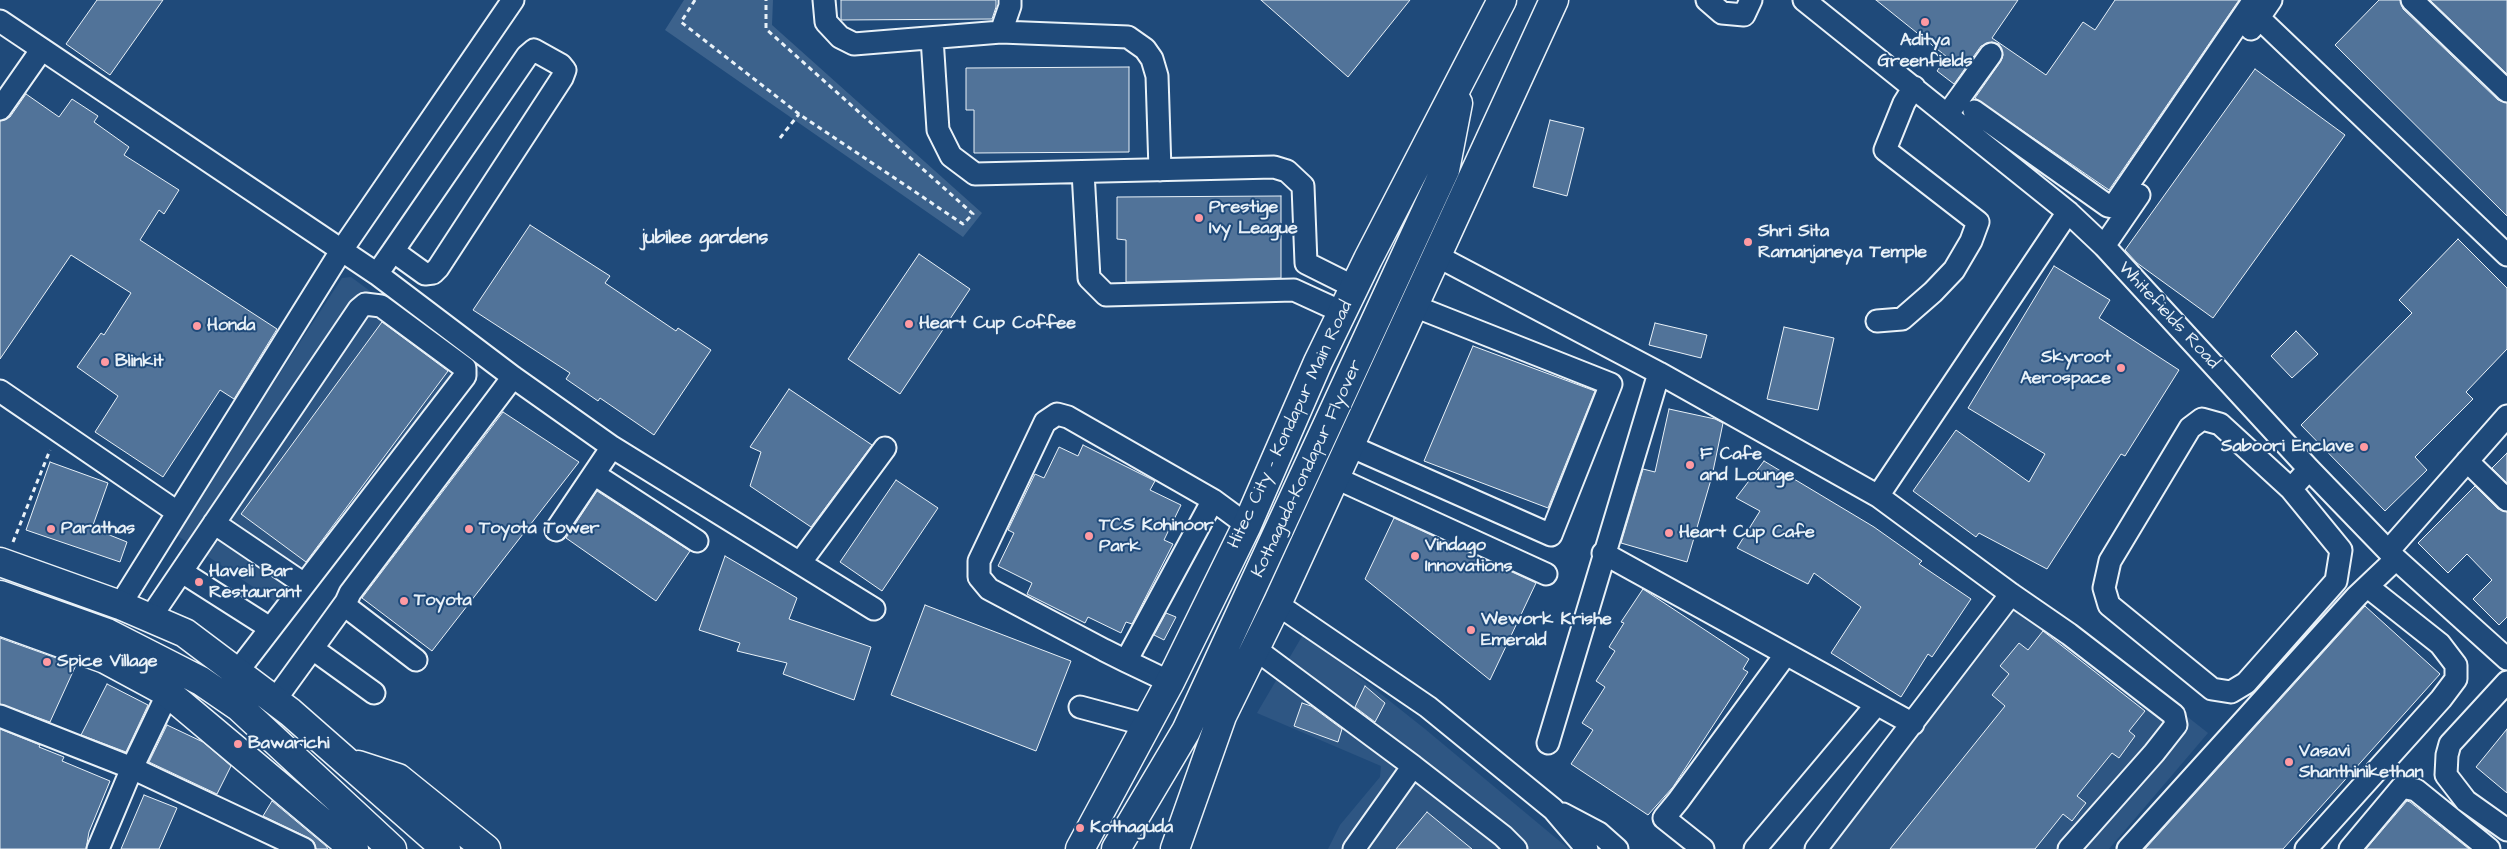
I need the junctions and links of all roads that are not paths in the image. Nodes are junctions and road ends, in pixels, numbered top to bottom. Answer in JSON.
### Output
{"nodes":[{"id":1,"x":513,"y":0,"type":"edge"},
{"id":2,"x":824,"y":0,"type":"edge"},
{"id":3,"x":1010,"y":0,"type":"edge"},
{"id":4,"x":1502,"y":0,"type":"edge"},
{"id":5,"x":1554,"y":0,"type":"edge"},
{"id":6,"x":1707,"y":0,"type":"edge"},
{"id":7,"x":1751,"y":0,"type":"edge"},
{"id":8,"x":1804,"y":0,"type":"edge"},
{"id":9,"x":2271,"y":0,"type":"edge"},
{"id":10,"x":2412,"y":0,"type":"edge"},
{"id":11,"x":2256,"y":9,"type":"edge"},
{"id":12,"x":0,"y":20,"type":"edge"},
{"id":13,"x":1001,"y":32,"type":"junction"},
{"id":14,"x":932,"y":38,"type":"junction"},
{"id":15,"x":42,"y":49,"type":"junction"},
{"id":16,"x":1991,"y":54,"type":"dead end"},
{"id":17,"x":1463,"y":74,"type":"junction"},
{"id":18,"x":1914,"y":87,"type":"junction"},
{"id":19,"x":2507,"y":91,"type":"edge"},
{"id":20,"x":0,"y":109,"type":"edge"},
{"id":21,"x":1974,"y":111,"type":"dead end"},
{"id":22,"x":1947,"y":115,"type":"junction"},
{"id":23,"x":1160,"y":170,"type":"junction"},
{"id":24,"x":1082,"y":172,"type":"junction"},
{"id":25,"x":2068,"y":212,"type":"junction"},
{"id":26,"x":2104,"y":246,"type":"junction"},
{"id":27,"x":341,"y":251,"type":"junction"},
{"id":28,"x":393,"y":251,"type":"junction"},
{"id":29,"x":2507,"y":255,"type":"edge"},
{"id":30,"x":1438,"y":256,"type":"junction"},
{"id":31,"x":1306,"y":263,"type":"junction"},
{"id":32,"x":377,"y":274,"type":"junction"},
{"id":33,"x":1347,"y":284,"type":"junction"},
{"id":34,"x":1294,"y":290,"type":"junction"},
{"id":35,"x":1414,"y":306,"type":"junction"},
{"id":36,"x":1335,"y":308,"type":"junction"},
{"id":37,"x":1877,"y":321,"type":"dead end"},
{"id":38,"x":1659,"y":373,"type":"junction"},
{"id":39,"x":513,"y":377,"type":"junction"},
{"id":40,"x":0,"y":391,"type":"edge"},
{"id":41,"x":2507,"y":416,"type":"edge"},
{"id":42,"x":1350,"y":446,"type":"junction"},
{"id":43,"x":612,"y":447,"type":"junction"},
{"id":44,"x":885,"y":448,"type":"dead end"},
{"id":45,"x":2467,"y":461,"type":"junction"},
{"id":46,"x":2309,"y":469,"type":"junction"},
{"id":47,"x":594,"y":474,"type":"junction"},
{"id":48,"x":1336,"y":478,"type":"junction"},
{"id":49,"x":2291,"y":489,"type":"junction"},
{"id":50,"x":1878,"y":496,"type":"junction"},
{"id":51,"x":1213,"y":500,"type":"junction"},
{"id":52,"x":2507,"y":500,"type":"edge"},
{"id":53,"x":177,"y":512,"type":"junction"},
{"id":54,"x":214,"y":523,"type":"junction"},
{"id":55,"x":1246,"y":525,"type":"junction"},
{"id":56,"x":556,"y":530,"type":"dead end"},
{"id":57,"x":697,"y":541,"type":"dead end"},
{"id":58,"x":1603,"y":554,"type":"junction"},
{"id":59,"x":2393,"y":555,"type":"junction"},
{"id":60,"x":2,"y":563,"type":"edge"},
{"id":61,"x":800,"y":563,"type":"junction"},
{"id":62,"x":182,"y":572,"type":"junction"},
{"id":63,"x":1546,"y":574,"type":"dead end"},
{"id":64,"x":304,"y":584,"type":"junction"},
{"id":65,"x":2368,"y":587,"type":"junction"},
{"id":66,"x":2003,"y":589,"type":"junction"},
{"id":67,"x":0,"y":595,"type":"edge"},
{"id":68,"x":346,"y":602,"type":"junction"},
{"id":69,"x":1278,"y":604,"type":"junction"},
{"id":70,"x":120,"y":605,"type":"junction"},
{"id":71,"x":874,"y":609,"type":"dead end"},
{"id":72,"x":150,"y":618,"type":"junction"},
{"id":73,"x":0,"y":621,"type":"edge"},
{"id":74,"x":270,"y":628,"type":"junction"},
{"id":75,"x":1254,"y":648,"type":"junction"},
{"id":76,"x":313,"y":649,"type":"junction"},
{"id":77,"x":1786,"y":654,"type":"junction"},
{"id":78,"x":2507,"y":659,"type":"edge"},
{"id":79,"x":416,"y":660,"type":"dead end"},
{"id":80,"x":1126,"y":661,"type":"junction"},
{"id":81,"x":237,"y":672,"type":"junction"},
{"id":82,"x":1170,"y":682,"type":"junction"},
{"id":83,"x":2507,"y":682,"type":"edge"},
{"id":84,"x":168,"y":693,"type":"junction"},
{"id":85,"x":374,"y":693,"type":"dead end"},
{"id":86,"x":275,"y":700,"type":"junction"},
{"id":87,"x":1080,"y":707,"type":"dead end"},
{"id":88,"x":1886,"y":709,"type":"junction"},
{"id":89,"x":0,"y":716,"type":"edge"},
{"id":90,"x":1913,"y":724,"type":"junction"},
{"id":91,"x":1147,"y":725,"type":"junction"},
{"id":92,"x":1548,"y":743,"type":"dead end"},
{"id":93,"x":350,"y":762,"type":"junction"},
{"id":94,"x":1413,"y":766,"type":"junction"},
{"id":95,"x":132,"y":768,"type":"junction"},
{"id":96,"x":1553,"y":809,"type":"junction"},
{"id":97,"x":2506,"y":829,"type":"edge"},
{"id":98,"x":98,"y":849,"type":"edge"},
{"id":99,"x":304,"y":849,"type":"edge"},
{"id":100,"x":354,"y":849,"type":"edge"},
{"id":101,"x":392,"y":849,"type":"edge"},
{"id":102,"x":446,"y":849,"type":"edge"},
{"id":103,"x":486,"y":849,"type":"edge"},
{"id":104,"x":1080,"y":849,"type":"edge"},
{"id":105,"x":1116,"y":849,"type":"edge"},
{"id":106,"x":1175,"y":849,"type":"edge"},
{"id":107,"x":1354,"y":849,"type":"edge"},
{"id":108,"x":1516,"y":849,"type":"edge"},
{"id":109,"x":1587,"y":849,"type":"edge"},
{"id":110,"x":1617,"y":849,"type":"edge"},
{"id":111,"x":1703,"y":849,"type":"edge"},
{"id":112,"x":1755,"y":849,"type":"edge"},
{"id":113,"x":1816,"y":849,"type":"edge"},
{"id":114,"x":2069,"y":849,"type":"edge"},
{"id":115,"x":2128,"y":849,"type":"edge"},
{"id":116,"x":2306,"y":849,"type":"edge"},
{"id":117,"x":2350,"y":849,"type":"edge"},
{"id":118,"x":2489,"y":849,"type":"edge"}],
"edges":[{"from":1,"to":27,"type":"street"},
{"from":2,"to":14,"type":"street"},
{"from":3,"to":13,"type":"street"},
{"from":4,"to":17,"type":"main road","name":"Hitec City - Kondapur Main Road"},
{"from":5,"to":30,"type":"main road"},
{"from":6,"to":7,"type":"street"},
{"from":8,"to":18,"type":"street","name":"Whitefields Road"},
{"from":9,"to":11,"type":"street"},
{"from":10,"to":19,"type":"street"},
{"from":11,"to":21,"type":"street"},
{"from":11,"to":26,"type":"street"},
{"from":11,"to":29,"type":"street"},
{"from":12,"to":15,"type":"street"},
{"from":13,"to":14,"type":"street"},
{"from":13,"to":23,"type":"street"},
{"from":14,"to":24,"type":"street"},
{"from":15,"to":20,"type":"street"},
{"from":15,"to":27,"type":"street"},
{"from":16,"to":22,"type":"street"},
{"from":17,"to":33,"type":"main road","name":"Hitec City - Kondapur Main Road"},
{"from":17,"to":105,"type":"main road","name":"Kothaguda-Kondapur Flyover"},
{"from":18,"to":22,"type":"street","name":"Whitefields Road"},
{"from":18,"to":37,"type":"street"},
{"from":22,"to":25,"type":"street","name":"Whitefields Road"},
{"from":23,"to":24,"type":"street"},
{"from":23,"to":31,"type":"street"},
{"from":24,"to":34,"type":"street"},
{"from":25,"to":26,"type":"street","name":"Whitefields Road"},
{"from":25,"to":50,"type":"street"},
{"from":26,"to":46,"type":"street","name":"Whitefields Road"},
{"from":27,"to":32,"type":"street"},
{"from":27,"to":53,"type":"street"},
{"from":28,"to":28,"type":"street"},
{"from":28,"to":32,"type":"street"},
{"from":30,"to":35,"type":"main road"},
{"from":30,"to":38,"type":"street"},
{"from":31,"to":33,"type":"street"},
{"from":31,"to":34,"type":"street"},
{"from":32,"to":39,"type":"street"},
{"from":33,"to":36,"type":"main road","name":"Hitec City - Kondapur Main Road"},
{"from":34,"to":36,"type":"street"},
{"from":35,"to":42,"type":"main road"},
{"from":35,"to":42,"type":"street"},
{"from":36,"to":55,"type":"main road","name":"Hitec City - Kondapur Main Road"},
{"from":38,"to":50,"type":"street"},
{"from":38,"to":58,"type":"street"},
{"from":39,"to":43,"type":"street"},
{"from":39,"to":68,"type":"street"},
{"from":40,"to":53,"type":"street"},
{"from":41,"to":45,"type":"street"},
{"from":42,"to":48,"type":"main road"},
{"from":43,"to":47,"type":"street"},
{"from":43,"to":61,"type":"street"},
{"from":44,"to":61,"type":"street"},
{"from":45,"to":52,"type":"street"},
{"from":45,"to":59,"type":"street"},
{"from":46,"to":49,"type":"street"},
{"from":46,"to":59,"type":"street","name":"Whitefields Road"},
{"from":47,"to":56,"type":"street"},
{"from":47,"to":57,"type":"street"},
{"from":48,"to":63,"type":"street"},
{"from":48,"to":69,"type":"main road"},
{"from":49,"to":49,"type":"street"},
{"from":50,"to":66,"type":"street"},
{"from":51,"to":55,"type":"street"},
{"from":51,"to":80,"type":"street"},
{"from":51,"to":80,"type":"street"},
{"from":53,"to":70,"type":"street"},
{"from":54,"to":62,"type":"street"},
{"from":54,"to":64,"type":"street"},
{"from":54,"to":64,"type":"street"},
{"from":55,"to":82,"type":"main road","name":"Hitec City - Kondapur Main Road"},
{"from":58,"to":77,"type":"street"},
{"from":58,"to":92,"type":"street"},
{"from":59,"to":65,"type":"street"},
{"from":59,"to":78,"type":"street","name":"Whitefields Road"},
{"from":60,"to":70,"type":"main road"},
{"from":61,"to":71,"type":"street"},
{"from":62,"to":72,"type":"street"},
{"from":62,"to":74,"type":"street"},
{"from":64,"to":74,"type":"street"},
{"from":65,"to":115,"type":"street"},
{"from":65,"to":116,"type":"street"},
{"from":66,"to":90,"type":"street"},
{"from":66,"to":114,"type":"street"},
{"from":67,"to":101,"type":"main road"},
{"from":68,"to":76,"type":"street"},
{"from":68,"to":79,"type":"street"},
{"from":69,"to":75,"type":"main road"},
{"from":69,"to":96,"type":"street"},
{"from":70,"to":72,"type":"main road"},
{"from":72,"to":81,"type":"main road"},
{"from":73,"to":84,"type":"main road"},
{"from":74,"to":81,"type":"street"},
{"from":75,"to":94,"type":"street"},
{"from":75,"to":106,"type":"main road"},
{"from":76,"to":85,"type":"street"},
{"from":76,"to":86,"type":"street"},
{"from":77,"to":88,"type":"street"},
{"from":77,"to":111,"type":"street"},
{"from":80,"to":82,"type":"street"},
{"from":81,"to":86,"type":"main road"},
{"from":82,"to":91,"type":"main road","name":"Hitec City - Kondapur Main Road"},
{"from":83,"to":97,"type":"street"},
{"from":84,"to":95,"type":"street"},
{"from":84,"to":100,"type":"main road"},
{"from":86,"to":93,"type":"main road"},
{"from":87,"to":91,"type":"street"},
{"from":88,"to":90,"type":"street"},
{"from":88,"to":112,"type":"street"},
{"from":89,"to":95,"type":"street"},
{"from":90,"to":113,"type":"street"},
{"from":91,"to":104,"type":"main road","name":"Hitec City - Kondapur Main Road"},
{"from":93,"to":102,"type":"main road"},
{"from":93,"to":103,"type":"main road"},
{"from":94,"to":107,"type":"street"},
{"from":94,"to":108,"type":"street"},
{"from":95,"to":98,"type":"street"},
{"from":95,"to":99,"type":"street"},
{"from":96,"to":109,"type":"street"},
{"from":96,"to":110,"type":"street"},
{"from":97,"to":118,"type":"street"},
{"from":117,"to":118,"type":"street"}]}
